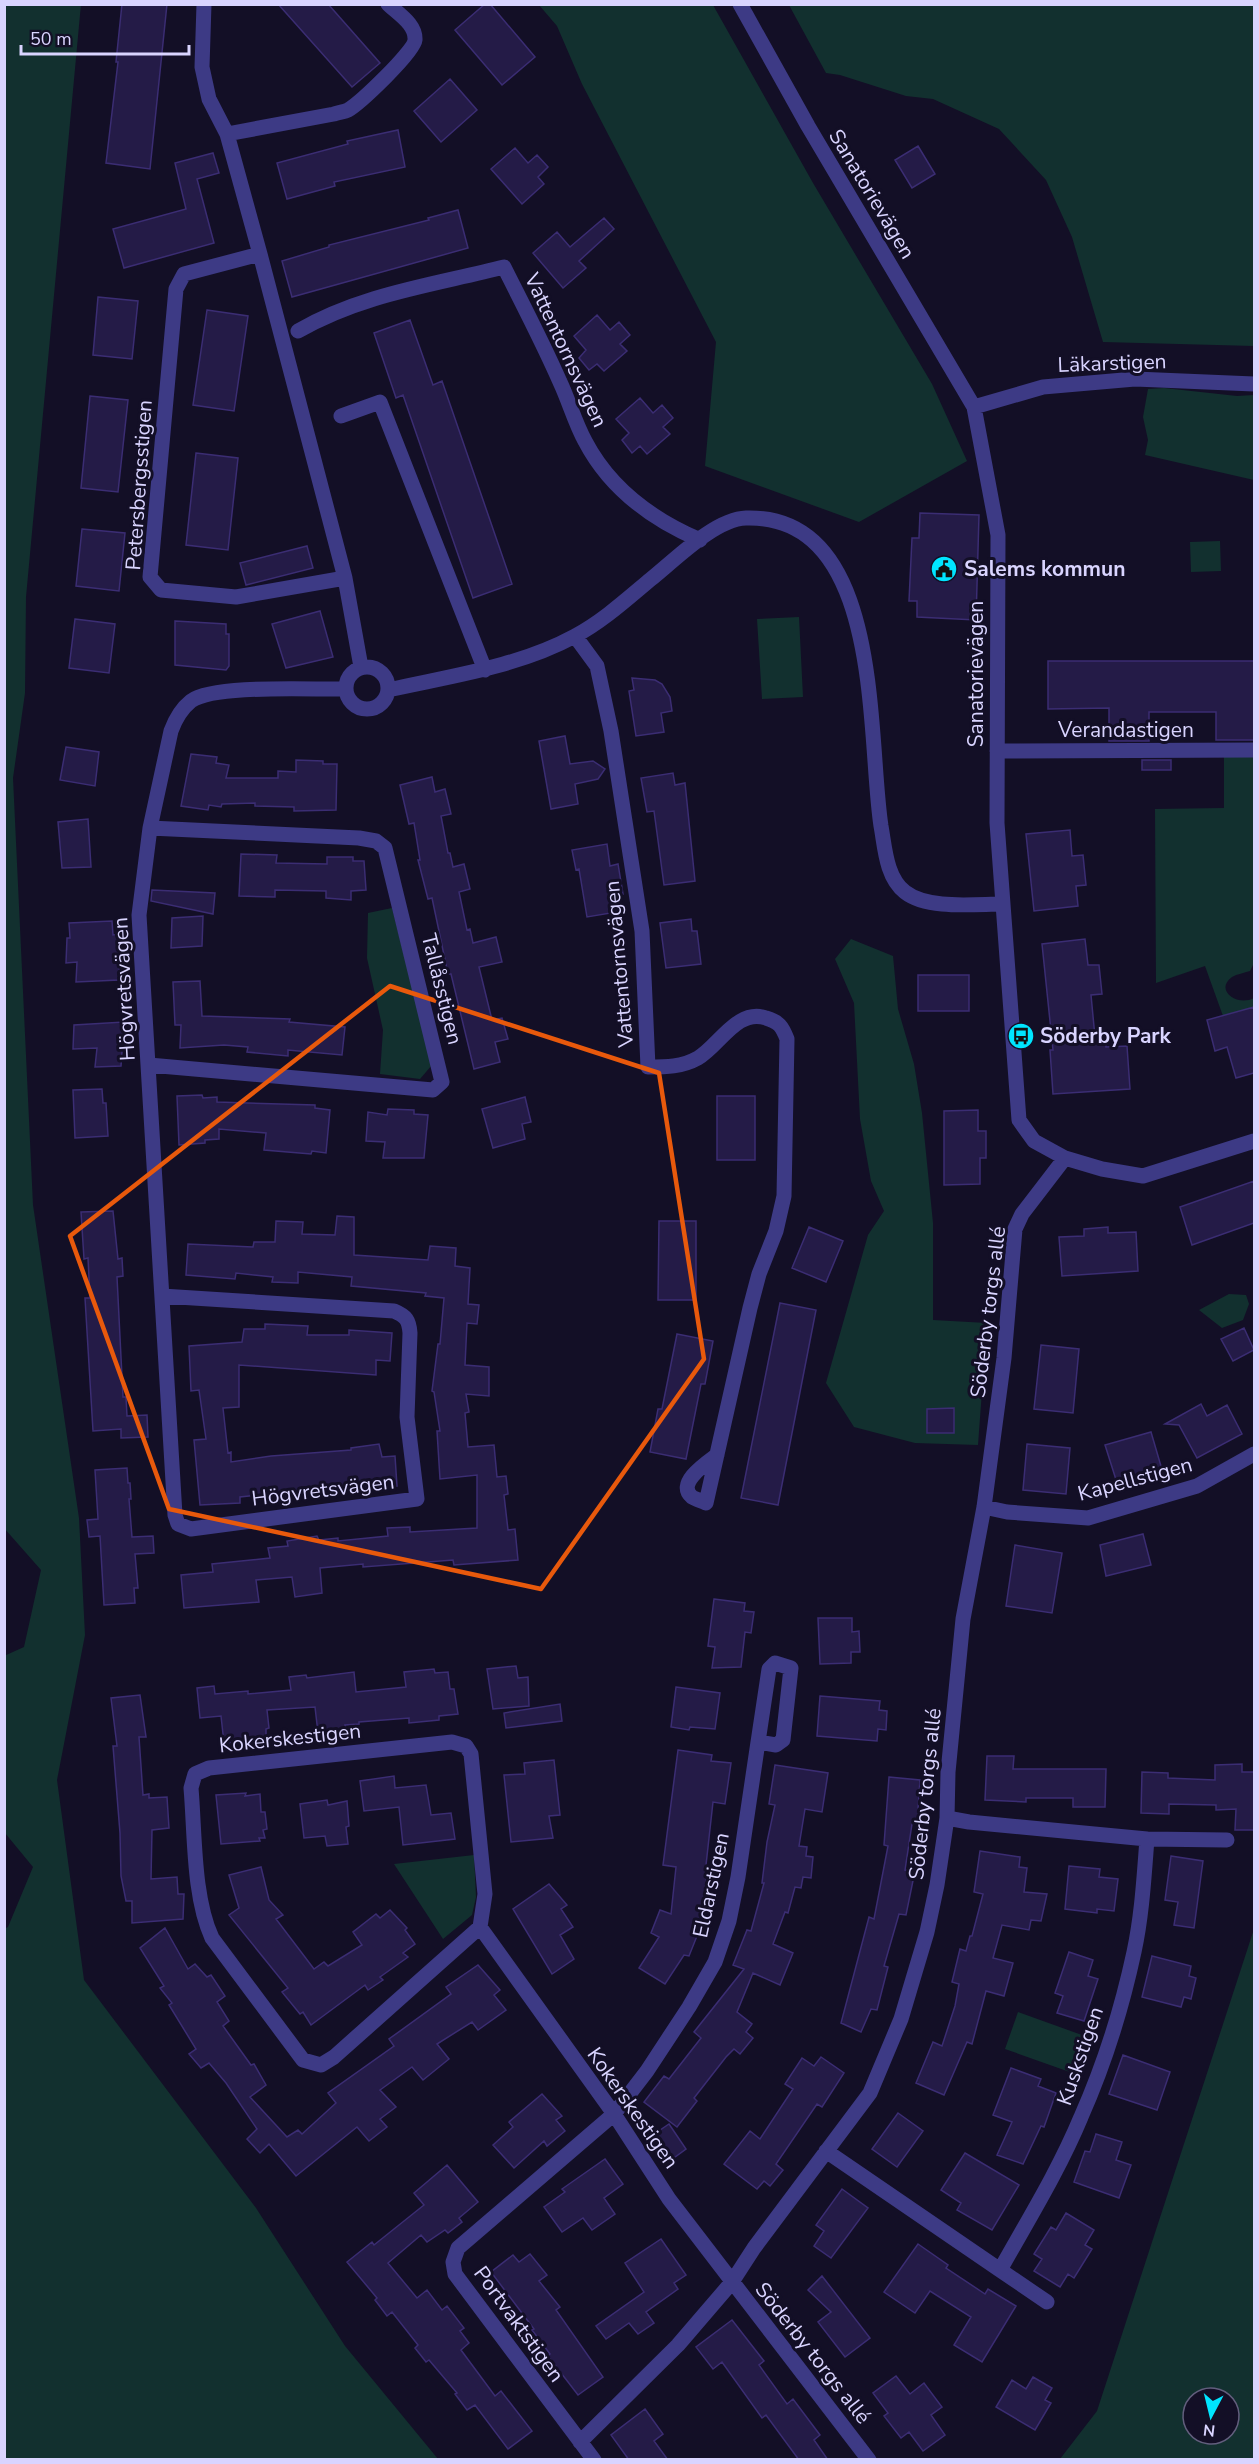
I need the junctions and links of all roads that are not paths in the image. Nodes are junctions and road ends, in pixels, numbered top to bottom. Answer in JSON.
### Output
{"nodes":[{"id":1,"x":204,"y":4,"type":"edge"},
{"id":2,"x":388,"y":4,"type":"edge"},
{"id":3,"x":740,"y":4,"type":"edge"},
{"id":4,"x":227,"y":134,"type":"junction"},
{"id":5,"x":260,"y":254,"type":"junction"},
{"id":6,"x":298,"y":331,"type":"dead end"},
{"id":7,"x":1254,"y":384,"type":"edge"},
{"id":8,"x":974,"y":406,"type":"junction"},
{"id":9,"x":341,"y":416,"type":"dead end"},
{"id":10,"x":700,"y":540,"type":"junction"},
{"id":11,"x":345,"y":578,"type":"junction"},
{"id":12,"x":574,"y":636,"type":"junction"},
{"id":13,"x":361,"y":667,"type":"junction"},
{"id":14,"x":485,"y":670,"type":"junction"},
{"id":15,"x":346,"y":689,"type":"junction"},
{"id":16,"x":388,"y":690,"type":"junction"},
{"id":17,"x":1254,"y":750,"type":"edge"},
{"id":18,"x":997,"y":751,"type":"junction"},
{"id":19,"x":150,"y":828,"type":"junction"},
{"id":20,"x":1003,"y":904,"type":"junction"},
{"id":21,"x":149,"y":1065,"type":"junction"},
{"id":22,"x":1254,"y":1141,"type":"edge"},
{"id":23,"x":1065,"y":1158,"type":"junction"},
{"id":24,"x":162,"y":1296,"type":"junction"},
{"id":25,"x":1254,"y":1454,"type":"edge"},
{"id":26,"x":717,"y":1455,"type":"dead end"},
{"id":27,"x":984,"y":1507,"type":"junction"},
{"id":28,"x":758,"y":1742,"type":"junction"},
{"id":29,"x":947,"y":1818,"type":"junction"},
{"id":30,"x":1147,"y":1839,"type":"junction"},
{"id":31,"x":1227,"y":1840,"type":"dead end"},
{"id":32,"x":480,"y":1927,"type":"junction"},
{"id":33,"x":614,"y":2114,"type":"junction"},
{"id":34,"x":826,"y":2151,"type":"junction"},
{"id":35,"x":1000,"y":2270,"type":"junction"},
{"id":36,"x":732,"y":2282,"type":"junction"},
{"id":37,"x":1047,"y":2302,"type":"dead end"},
{"id":38,"x":580,"y":2442,"type":"junction"},
{"id":39,"x":594,"y":2460,"type":"edge"},
{"id":40,"x":869,"y":2460,"type":"edge"}],
"edges":[{"from":1,"to":4,"type":"street"},
{"from":2,"to":4,"type":"street"},
{"from":3,"to":8,"type":"street","name":"Sanatorievägen"},
{"from":4,"to":5,"type":"street"},
{"from":5,"to":11,"type":"street"},
{"from":5,"to":11,"type":"street","name":"Petersbergsstigen"},
{"from":6,"to":10,"type":"street","name":"Vattentornsvägen"},
{"from":7,"to":8,"type":"street","name":"Läkarstigen"},
{"from":8,"to":18,"type":"street","name":"Sanatorievägen"},
{"from":9,"to":14,"type":"street"},
{"from":10,"to":12,"type":"street"},
{"from":10,"to":20,"type":"street"},
{"from":11,"to":13,"type":"street"},
{"from":12,"to":14,"type":"street"},
{"from":12,"to":26,"type":"street","name":"Vattentornsvägen"},
{"from":13,"to":15,"type":"street"},
{"from":13,"to":16,"type":"street"},
{"from":14,"to":16,"type":"street"},
{"from":15,"to":16,"type":"street"},
{"from":15,"to":19,"type":"street","name":"Högvretsvägen"},
{"from":17,"to":18,"type":"street","name":"Verandastigen"},
{"from":18,"to":20,"type":"street","name":"Sanatorievägen"},
{"from":19,"to":21,"type":"street","name":"Högvretsvägen"},
{"from":19,"to":21,"type":"street","name":"Tallåsstigen"},
{"from":20,"to":23,"type":"street","name":"Sanatorievägen"},
{"from":21,"to":24,"type":"street","name":"Högvretsvägen"},
{"from":22,"to":23,"type":"street"},
{"from":23,"to":27,"type":"street","name":"Söderby torgs allé"},
{"from":24,"to":24,"type":"street","name":"Högvretsvägen"},
{"from":25,"to":27,"type":"street","name":"Kapellstigen"},
{"from":27,"to":29,"type":"street","name":"Söderby torgs allé"},
{"from":28,"to":28,"type":"street","name":"Eldarstigen"},
{"from":28,"to":33,"type":"street","name":"Eldarstigen"},
{"from":29,"to":30,"type":"street"},
{"from":29,"to":34,"type":"street","name":"Söderby torgs allé"},
{"from":30,"to":31,"type":"street"},
{"from":30,"to":35,"type":"street","name":"Kuskstigen"},
{"from":32,"to":32,"type":"street","name":"Kokerskestigen"},
{"from":32,"to":33,"type":"street","name":"Kokerskestigen"},
{"from":33,"to":36,"type":"street","name":"Kokerskestigen"},
{"from":33,"to":38,"type":"street","name":"Portvaktstigen"},
{"from":34,"to":35,"type":"street"},
{"from":34,"to":36,"type":"street","name":"Söderby torgs allé"},
{"from":35,"to":37,"type":"street"},
{"from":36,"to":38,"type":"street"},
{"from":36,"to":40,"type":"street","name":"Söderby torgs allé"},
{"from":38,"to":39,"type":"street","name":"Portvaktstigen"}]}
